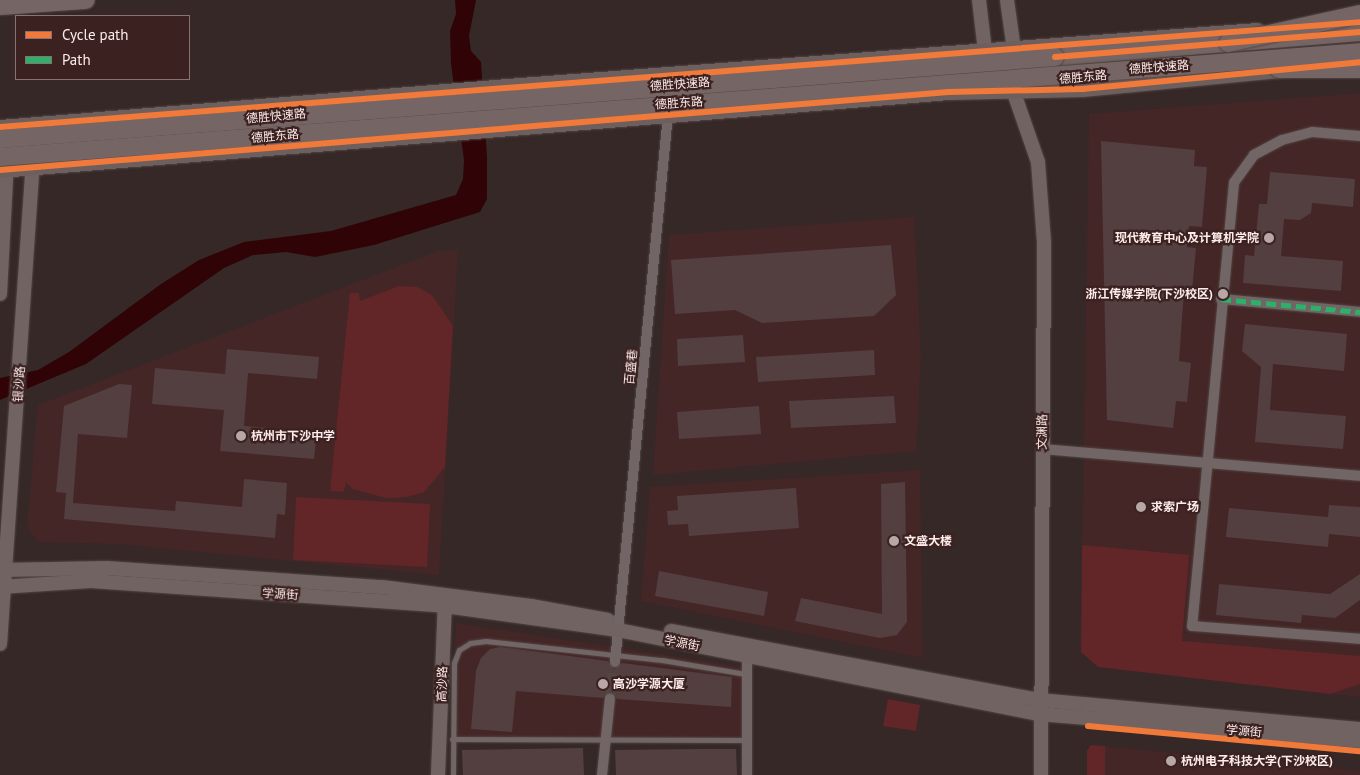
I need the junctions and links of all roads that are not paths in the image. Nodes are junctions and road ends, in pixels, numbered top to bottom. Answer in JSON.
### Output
{"nodes":[{"id":1,"x":86,"y":0,"type":"edge"},
{"id":2,"x":979,"y":0,"type":"edge"},
{"id":3,"x":1007,"y":0,"type":"edge"},
{"id":4,"x":0,"y":6,"type":"edge"},
{"id":5,"x":1360,"y":14,"type":"edge"},
{"id":6,"x":1360,"y":22,"type":"edge"},
{"id":7,"x":1360,"y":32,"type":"edge"},
{"id":8,"x":1228,"y":43,"type":"junction"},
{"id":9,"x":1016,"y":48,"type":"junction"},
{"id":10,"x":985,"y":51,"type":"junction"},
{"id":11,"x":1360,"y":52,"type":"edge"},
{"id":12,"x":1360,"y":62,"type":"edge"},
{"id":13,"x":1176,"y":66,"type":"junction"},
{"id":14,"x":1360,"y":69,"type":"edge"},
{"id":15,"x":1014,"y":93,"type":"junction"},
{"id":16,"x":668,"y":115,"type":"junction"},
{"id":17,"x":35,"y":125,"type":"junction"},
{"id":18,"x":3,"y":131,"type":"edge"},
{"id":19,"x":1360,"y":136,"type":"edge"},
{"id":20,"x":2,"y":166,"type":"edge"},
{"id":21,"x":33,"y":168,"type":"junction"},
{"id":22,"x":0,"y":294,"type":"edge"},
{"id":23,"x":1221,"y":299,"type":"junction"},
{"id":24,"x":1360,"y":312,"type":"edge"},
{"id":25,"x":1041,"y":449,"type":"junction"},
{"id":26,"x":1207,"y":463,"type":"junction"},
{"id":27,"x":1360,"y":476,"type":"edge"},
{"id":28,"x":3,"y":570,"type":"edge"},
{"id":29,"x":2,"y":587,"type":"edge"},
{"id":30,"x":445,"y":600,"type":"junction"},
{"id":31,"x":619,"y":626,"type":"junction"},
{"id":32,"x":1360,"y":639,"type":"edge"},
{"id":33,"x":0,"y":644,"type":"edge"},
{"id":34,"x":747,"y":650,"type":"junction"},
{"id":35,"x":615,"y":659,"type":"junction"},
{"id":36,"x":746,"y":674,"type":"junction"},
{"id":37,"x":610,"y":698,"type":"tunnel mouth"},
{"id":38,"x":1040,"y":707,"type":"junction"},
{"id":39,"x":1360,"y":729,"type":"edge"},
{"id":40,"x":452,"y":739,"type":"junction"},
{"id":41,"x":604,"y":739,"type":"junction"},
{"id":42,"x":746,"y":740,"type":"junction"},
{"id":43,"x":1360,"y":741,"type":"edge"},
{"id":44,"x":438,"y":775,"type":"edge"},
{"id":45,"x":452,"y":775,"type":"edge"},
{"id":46,"x":602,"y":775,"type":"edge"},
{"id":47,"x":747,"y":775,"type":"edge"},
{"id":48,"x":1041,"y":775,"type":"edge"}],
"edges":[{"from":1,"to":4,"type":"highway"},
{"from":2,"to":10,"type":"main road"},
{"from":3,"to":9,"type":"main road"},
{"from":5,"to":8,"type":"highway","bridge":true},
{"from":6,"to":9,"type":"main road"},
{"from":7,"to":8,"type":"highway","name":"德胜快速路","bridge":true},
{"from":8,"to":18,"type":"highway","name":"德胜快速路","bridge":true},
{"from":9,"to":10,"type":"main road"},
{"from":9,"to":15,"type":"main road"},
{"from":10,"to":15,"type":"main road"},
{"from":10,"to":17,"type":"main road"},
{"from":11,"to":13,"type":"highway","name":"德胜快速路","bridge":true},
{"from":12,"to":15,"type":"main road","name":"德胜东路"},
{"from":13,"to":14,"type":"highway","bridge":true},
{"from":13,"to":20,"type":"highway","name":"德胜快速路","bridge":true},
{"from":15,"to":16,"type":"main road","name":"德胜东路"},
{"from":15,"to":25,"type":"main road","name":"文渊路"},
{"from":16,"to":21,"type":"main road","name":"德胜东路"},
{"from":16,"to":31,"type":"street","name":"百盛巷"},
{"from":17,"to":18,"type":"main road"},
{"from":17,"to":21,"type":"main road","name":"银沙路"},
{"from":18,"to":20,"type":"main road"},
{"from":19,"to":23,"type":"street"},
{"from":20,"to":21,"type":"main road","name":"德胜东路"},
{"from":20,"to":22,"type":"main road"},
{"from":21,"to":28,"type":"main road","name":"银沙路"},
{"from":23,"to":24,"type":"street"},
{"from":23,"to":26,"type":"street"},
{"from":25,"to":26,"type":"street"},
{"from":25,"to":38,"type":"main road","name":"文渊路"},
{"from":26,"to":27,"type":"street"},
{"from":26,"to":32,"type":"street"},
{"from":28,"to":29,"type":"main road","name":"银沙路"},
{"from":28,"to":30,"type":"main road","name":"学源街"},
{"from":29,"to":30,"type":"main road","name":"学源街"},
{"from":29,"to":33,"type":"main road","name":"银沙路"},
{"from":30,"to":31,"type":"main road","name":"学源街"},
{"from":30,"to":44,"type":"main road","name":"高沙路"},
{"from":31,"to":34,"type":"main road","name":"学源街"},
{"from":31,"to":35,"type":"street","name":"百盛巷"},
{"from":34,"to":36,"type":"street"},
{"from":34,"to":38,"type":"main road","name":"学源街"},
{"from":35,"to":36,"type":"lane"},
{"from":35,"to":40,"type":"lane"},
{"from":36,"to":42,"type":"street"},
{"from":37,"to":41,"type":"street"},
{"from":38,"to":39,"type":"main road","name":"学源街"},
{"from":38,"to":43,"type":"main road","name":"学源街"},
{"from":38,"to":48,"type":"main road","name":"文渊路"},
{"from":40,"to":41,"type":"lane"},
{"from":40,"to":45,"type":"lane"},
{"from":41,"to":42,"type":"lane"},
{"from":41,"to":46,"type":"street"},
{"from":42,"to":47,"type":"street"}]}
